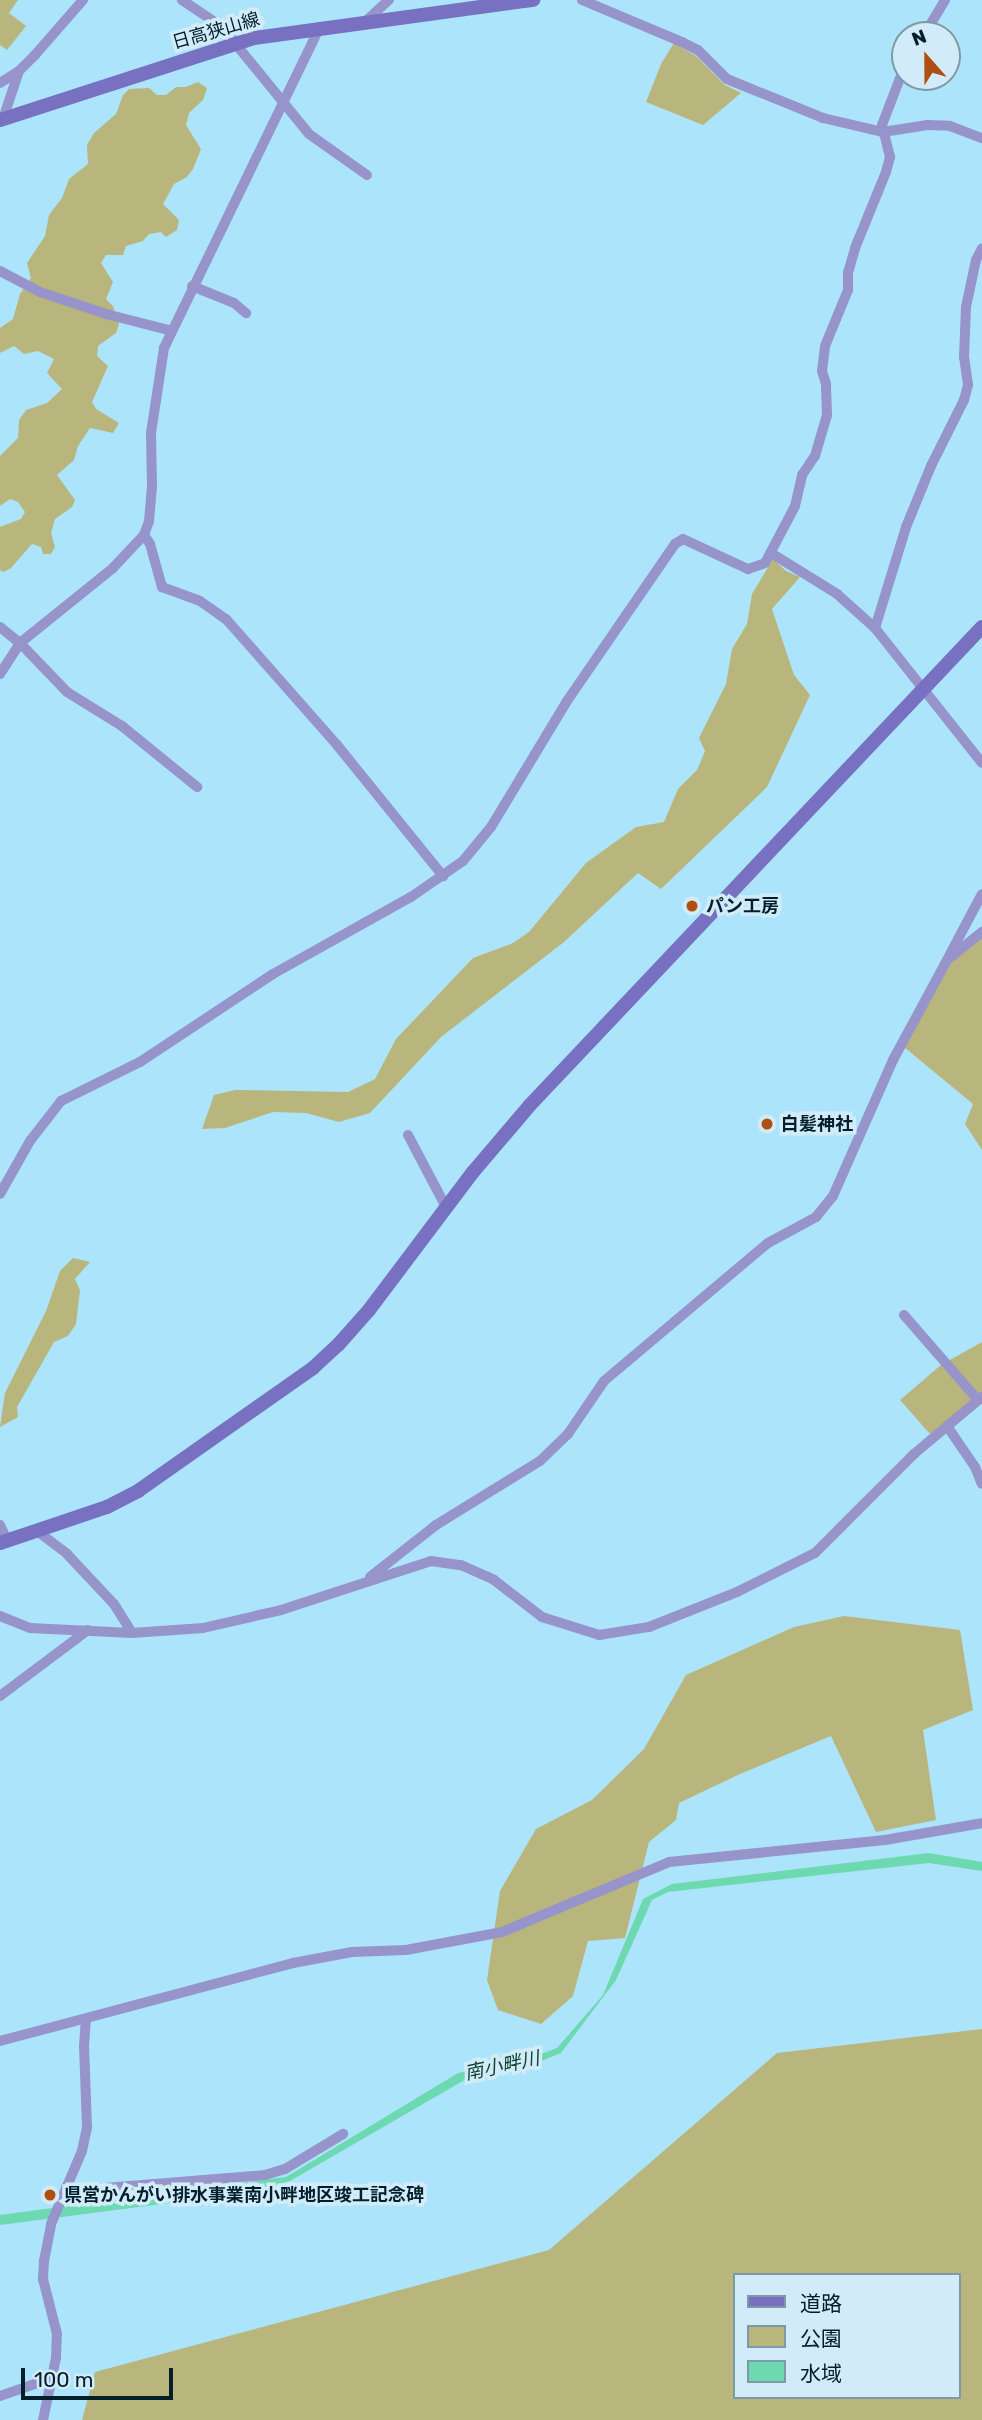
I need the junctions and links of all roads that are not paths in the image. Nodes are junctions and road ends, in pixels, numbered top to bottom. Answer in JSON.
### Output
{"nodes":[{"id":1,"x":83,"y":0,"type":"edge"},
{"id":2,"x":182,"y":0,"type":"edge"},
{"id":3,"x":389,"y":0,"type":"edge"},
{"id":4,"x":533,"y":0,"type":"edge"},
{"id":5,"x":582,"y":0,"type":"edge"},
{"id":6,"x":945,"y":0,"type":"edge"},
{"id":7,"x":932,"y":21,"type":"edge"},
{"id":8,"x":365,"y":22,"type":"junction"},
{"id":9,"x":320,"y":27,"type":"junction"},
{"id":10,"x":235,"y":43,"type":"junction"},
{"id":11,"x":19,"y":71,"type":"junction"},
{"id":12,"x":0,"y":83,"type":"edge"},
{"id":13,"x":895,"y":91,"type":"edge"},
{"id":14,"x":283,"y":100,"type":"junction"},
{"id":15,"x":1,"y":120,"type":"edge"},
{"id":16,"x":883,"y":132,"type":"junction"},
{"id":17,"x":982,"y":138,"type":"edge"},
{"id":18,"x":367,"y":175,"type":"dead end"},
{"id":19,"x":982,"y":248,"type":"edge"},
{"id":20,"x":0,"y":271,"type":"edge"},
{"id":21,"x":191,"y":286,"type":"junction"},
{"id":22,"x":246,"y":313,"type":"dead end"},
{"id":23,"x":172,"y":331,"type":"junction"},
{"id":24,"x":144,"y":536,"type":"junction"},
{"id":25,"x":771,"y":553,"type":"junction"},
{"id":26,"x":982,"y":626,"type":"edge"},
{"id":27,"x":0,"y":627,"type":"edge"},
{"id":28,"x":875,"y":628,"type":"junction"},
{"id":29,"x":20,"y":643,"type":"junction"},
{"id":30,"x":0,"y":674,"type":"edge"},
{"id":31,"x":924,"y":688,"type":"junction"},
{"id":32,"x":982,"y":763,"type":"edge"},
{"id":33,"x":197,"y":788,"type":"dead end"},
{"id":34,"x":443,"y":876,"type":"junction"},
{"id":35,"x":982,"y":894,"type":"edge"},
{"id":36,"x":982,"y":932,"type":"edge"},
{"id":37,"x":947,"y":960,"type":"junction"},
{"id":38,"x":408,"y":1135,"type":"dead end"},
{"id":39,"x":0,"y":1194,"type":"edge"},
{"id":40,"x":446,"y":1207,"type":"junction"},
{"id":41,"x":904,"y":1315,"type":"dead end"},
{"id":42,"x":980,"y":1398,"type":"edge"},
{"id":43,"x":947,"y":1426,"type":"junction"},
{"id":44,"x":982,"y":1484,"type":"edge"},
{"id":45,"x":0,"y":1525,"type":"edge"},
{"id":46,"x":37,"y":1531,"type":"junction"},
{"id":47,"x":4,"y":1542,"type":"edge"},
{"id":48,"x":359,"y":1586,"type":"junction"},
{"id":49,"x":0,"y":1616,"type":"edge"},
{"id":50,"x":88,"y":1630,"type":"junction"},
{"id":51,"x":132,"y":1633,"type":"junction"},
{"id":52,"x":0,"y":1696,"type":"edge"},
{"id":53,"x":982,"y":1823,"type":"edge"},
{"id":54,"x":86,"y":2020,"type":"junction"},
{"id":55,"x":0,"y":2041,"type":"edge"},
{"id":56,"x":344,"y":2134,"type":"dead end"},
{"id":57,"x":66,"y":2187,"type":"junction"},
{"id":58,"x":52,"y":2378,"type":"junction"},
{"id":59,"x":0,"y":2396,"type":"edge"},
{"id":60,"x":43,"y":2420,"type":"edge"}],
"edges":[{"from":1,"to":11,"type":"street"},
{"from":2,"to":10,"type":"street"},
{"from":3,"to":8,"type":"street"},
{"from":4,"to":8,"type":"street","name":"日高狭山線"},
{"from":5,"to":16,"type":"street"},
{"from":6,"to":7,"type":"street"},
{"from":8,"to":9,"type":"street","name":"日高狭山線"},
{"from":9,"to":10,"type":"street","name":"日高狭山線"},
{"from":9,"to":14,"type":"street"},
{"from":10,"to":14,"type":"street"},
{"from":10,"to":15,"type":"street","name":"日高狭山線"},
{"from":11,"to":12,"type":"street"},
{"from":11,"to":15,"type":"street"},
{"from":13,"to":16,"type":"street"},
{"from":14,"to":18,"type":"street"},
{"from":14,"to":21,"type":"street"},
{"from":16,"to":17,"type":"street"},
{"from":16,"to":25,"type":"street"},
{"from":19,"to":28,"type":"street"},
{"from":20,"to":23,"type":"street"},
{"from":21,"to":22,"type":"street"},
{"from":21,"to":23,"type":"street"},
{"from":23,"to":24,"type":"street"},
{"from":24,"to":29,"type":"street"},
{"from":24,"to":34,"type":"street"},
{"from":25,"to":28,"type":"street"},
{"from":25,"to":34,"type":"street"},
{"from":26,"to":31,"type":"street"},
{"from":27,"to":29,"type":"street"},
{"from":28,"to":31,"type":"street"},
{"from":29,"to":30,"type":"street"},
{"from":29,"to":33,"type":"street"},
{"from":31,"to":32,"type":"street"},
{"from":31,"to":40,"type":"street"},
{"from":34,"to":39,"type":"street"},
{"from":35,"to":37,"type":"street"},
{"from":36,"to":37,"type":"street"},
{"from":37,"to":48,"type":"street"},
{"from":38,"to":40,"type":"street"},
{"from":40,"to":46,"type":"street"},
{"from":41,"to":42,"type":"street"},
{"from":42,"to":43,"type":"street"},
{"from":43,"to":44,"type":"street"},
{"from":43,"to":48,"type":"street"},
{"from":45,"to":47,"type":"street"},
{"from":46,"to":47,"type":"street"},
{"from":46,"to":51,"type":"street"},
{"from":48,"to":51,"type":"street"},
{"from":49,"to":50,"type":"street"},
{"from":50,"to":51,"type":"street"},
{"from":50,"to":52,"type":"street"},
{"from":53,"to":54,"type":"street"},
{"from":54,"to":55,"type":"street"},
{"from":54,"to":57,"type":"street"},
{"from":56,"to":57,"type":"street"},
{"from":57,"to":58,"type":"street"},
{"from":58,"to":59,"type":"street"},
{"from":58,"to":60,"type":"street"}]}
